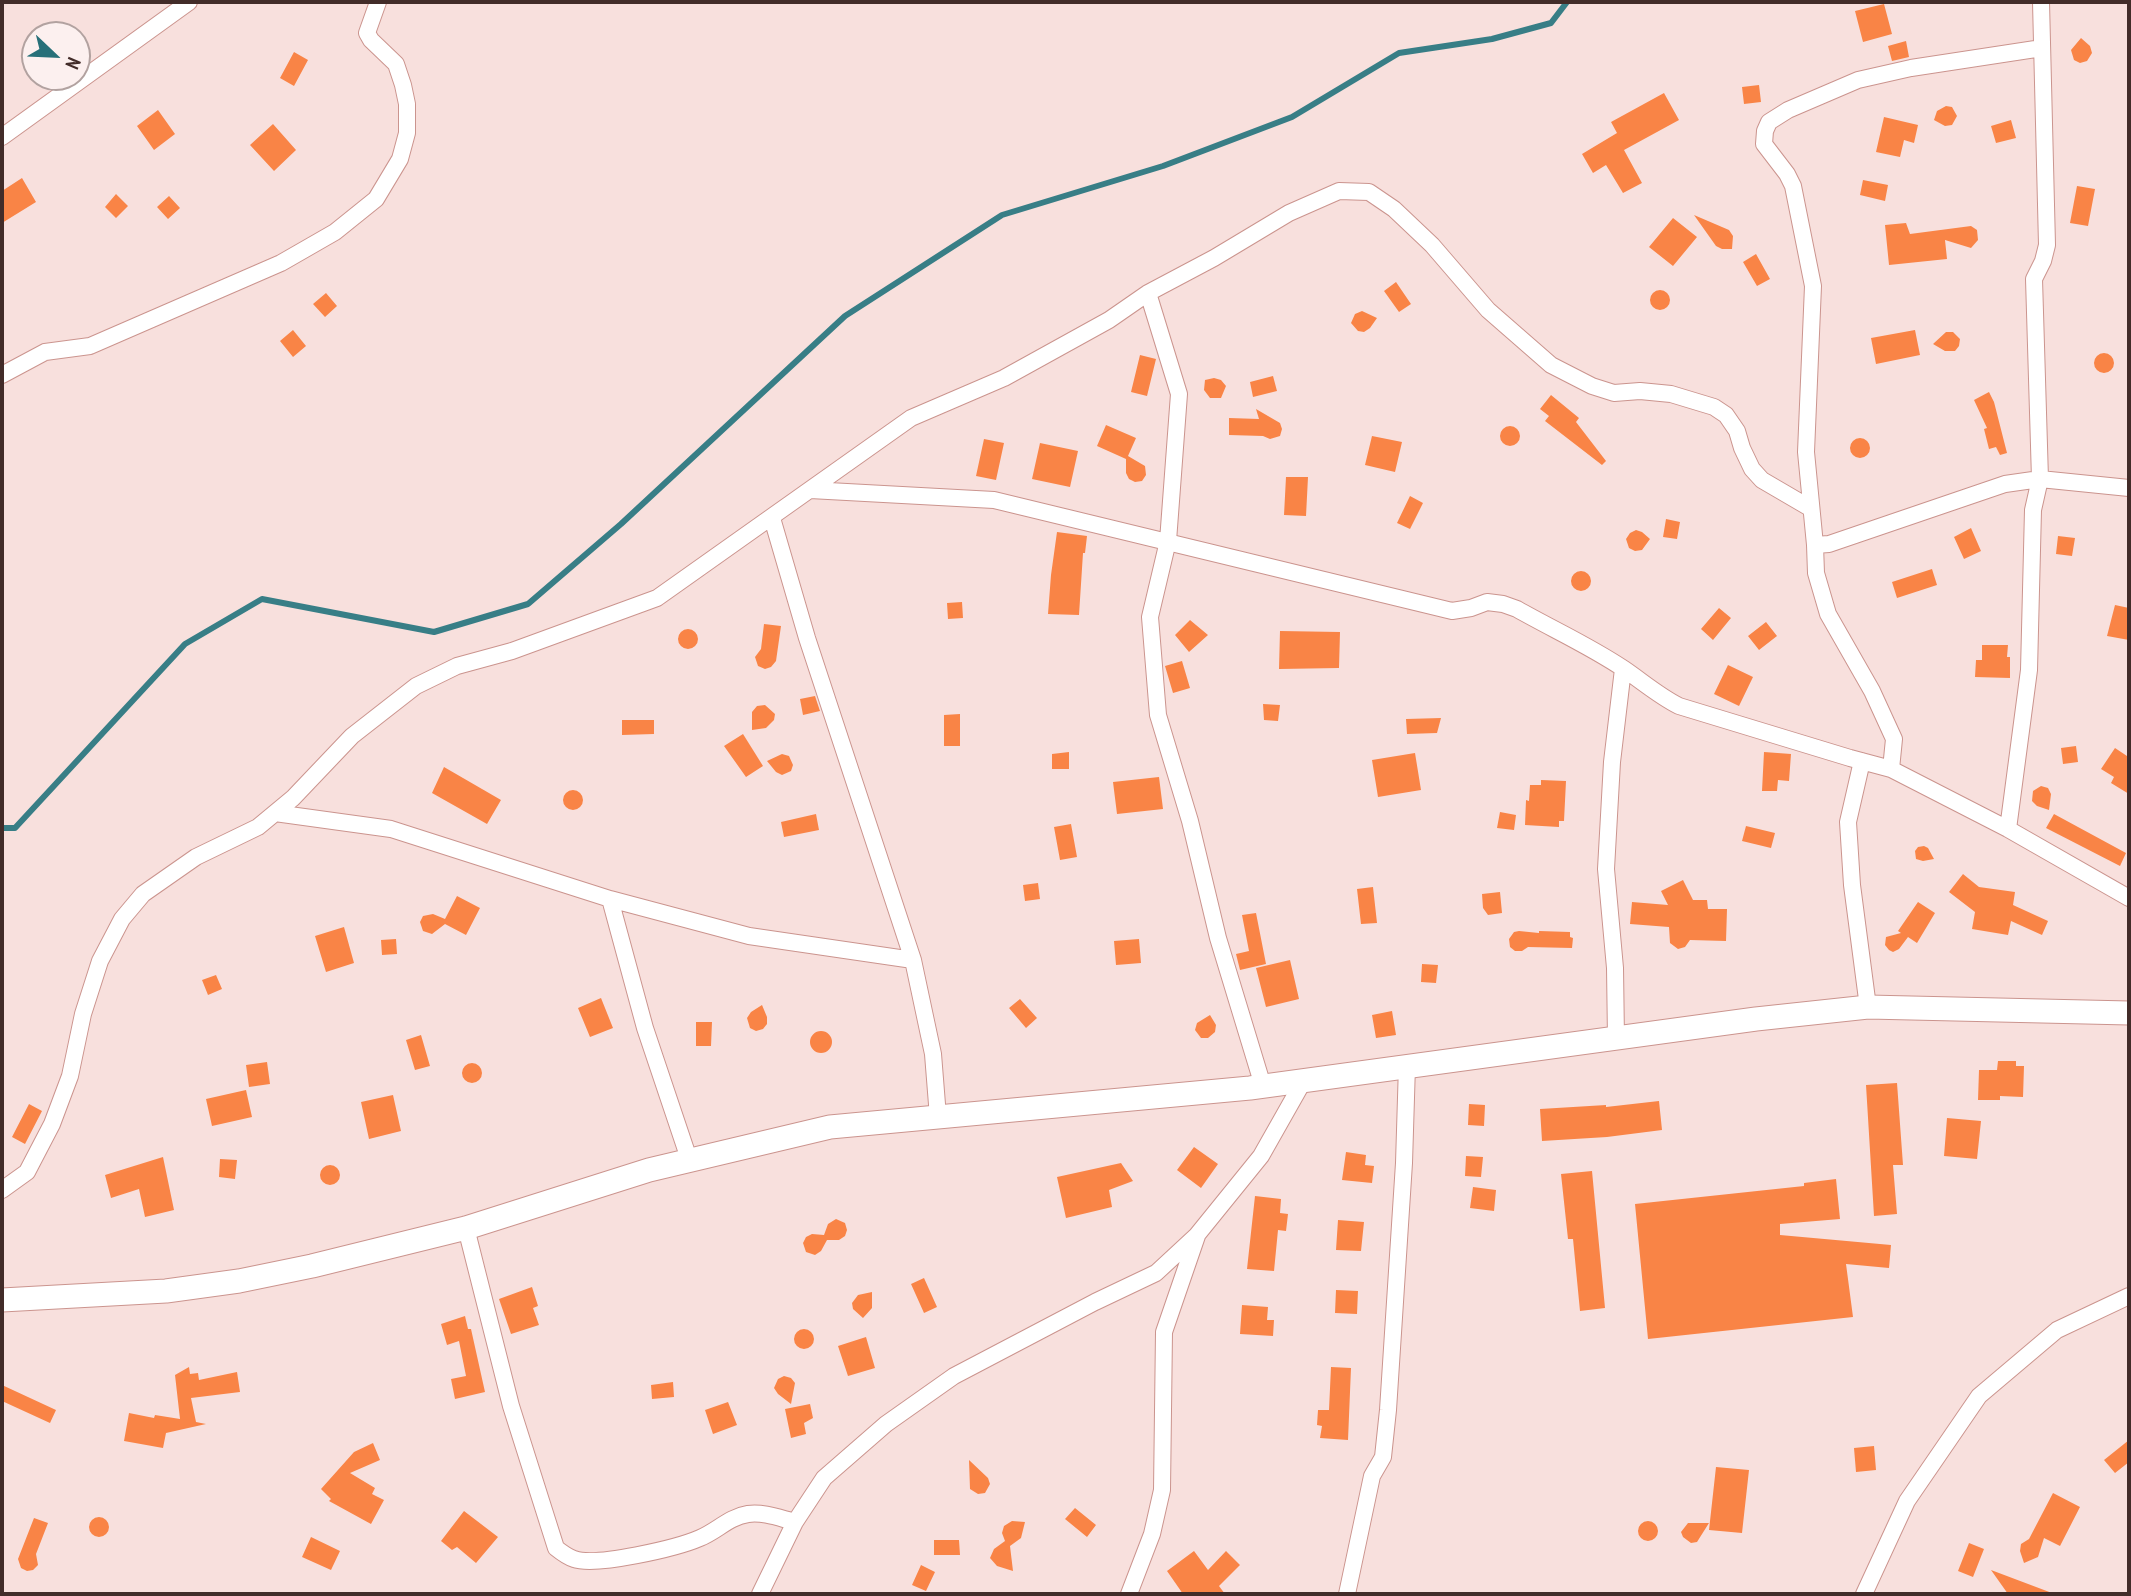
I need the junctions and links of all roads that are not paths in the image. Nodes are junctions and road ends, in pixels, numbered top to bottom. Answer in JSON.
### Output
{"nodes":[{"id":1,"x":189,"y":2,"type":"edge"},
{"id":2,"x":378,"y":2,"type":"edge"},
{"id":3,"x":2040,"y":2,"type":"edge"},
{"id":4,"x":2042,"y":48,"type":"junction"},
{"id":5,"x":2,"y":137,"type":"edge"},
{"id":6,"x":1148,"y":293,"type":"junction"},
{"id":7,"x":2,"y":375,"type":"edge"},
{"id":8,"x":2040,"y":479,"type":"junction"},
{"id":9,"x":2129,"y":488,"type":"edge"},
{"id":10,"x":810,"y":490,"type":"junction"},
{"id":11,"x":1810,"y":508,"type":"junction"},
{"id":12,"x":772,"y":518,"type":"junction"},
{"id":13,"x":1168,"y":541,"type":"junction"},
{"id":14,"x":1815,"y":545,"type":"junction"},
{"id":15,"x":1623,"y":669,"type":"junction"},
{"id":16,"x":1862,"y":761,"type":"junction"},
{"id":17,"x":1891,"y":769,"type":"junction"},
{"id":18,"x":275,"y":813,"type":"junction"},
{"id":19,"x":2008,"y":829,"type":"junction"},
{"id":20,"x":2129,"y":898,"type":"edge"},
{"id":21,"x":610,"y":900,"type":"junction"},
{"id":22,"x":913,"y":960,"type":"junction"},
{"id":23,"x":1868,"y":1007,"type":"junction"},
{"id":24,"x":2129,"y":1013,"type":"edge"},
{"id":25,"x":1616,"y":1039,"type":"junction"},
{"id":26,"x":1407,"y":1065,"type":"junction"},
{"id":27,"x":1304,"y":1080,"type":"junction"},
{"id":28,"x":1263,"y":1086,"type":"junction"},
{"id":29,"x":938,"y":1117,"type":"junction"},
{"id":30,"x":689,"y":1160,"type":"junction"},
{"id":31,"x":2,"y":1190,"type":"edge"},
{"id":32,"x":466,"y":1228,"type":"junction"},
{"id":33,"x":1197,"y":1235,"type":"junction"},
{"id":34,"x":2129,"y":1296,"type":"edge"},
{"id":35,"x":2,"y":1300,"type":"edge"},
{"id":36,"x":795,"y":1522,"type":"junction"},
{"id":37,"x":760,"y":1594,"type":"edge"},
{"id":38,"x":1129,"y":1594,"type":"edge"},
{"id":39,"x":1347,"y":1594,"type":"edge"},
{"id":40,"x":1864,"y":1594,"type":"edge"}],
"edges":[{"from":1,"to":5,"type":"street"},
{"from":2,"to":7,"type":"street"},
{"from":3,"to":4,"type":"street"},
{"from":4,"to":8,"type":"street"},
{"from":4,"to":11,"type":"street"},
{"from":6,"to":10,"type":"street"},
{"from":6,"to":11,"type":"street"},
{"from":6,"to":13,"type":"street"},
{"from":8,"to":9,"type":"street"},
{"from":8,"to":14,"type":"street"},
{"from":8,"to":19,"type":"street"},
{"from":10,"to":12,"type":"street"},
{"from":10,"to":13,"type":"street"},
{"from":11,"to":14,"type":"street"},
{"from":12,"to":18,"type":"street"},
{"from":12,"to":22,"type":"street"},
{"from":13,"to":15,"type":"street"},
{"from":13,"to":28,"type":"street"},
{"from":14,"to":17,"type":"street"},
{"from":15,"to":16,"type":"street"},
{"from":15,"to":25,"type":"street"},
{"from":16,"to":17,"type":"street"},
{"from":16,"to":23,"type":"street"},
{"from":17,"to":19,"type":"street"},
{"from":18,"to":21,"type":"street"},
{"from":18,"to":31,"type":"street"},
{"from":19,"to":20,"type":"street"},
{"from":21,"to":22,"type":"street"},
{"from":21,"to":30,"type":"street"},
{"from":22,"to":29,"type":"street"},
{"from":23,"to":24,"type":"street"},
{"from":23,"to":25,"type":"street"},
{"from":25,"to":26,"type":"street"},
{"from":26,"to":27,"type":"street"},
{"from":26,"to":39,"type":"street"},
{"from":27,"to":28,"type":"street"},
{"from":27,"to":33,"type":"street"},
{"from":28,"to":29,"type":"street"},
{"from":29,"to":30,"type":"street"},
{"from":30,"to":32,"type":"street"},
{"from":32,"to":35,"type":"street"},
{"from":32,"to":36,"type":"street"},
{"from":33,"to":36,"type":"street"},
{"from":33,"to":38,"type":"street"},
{"from":34,"to":40,"type":"street"},
{"from":36,"to":37,"type":"street"}]}
